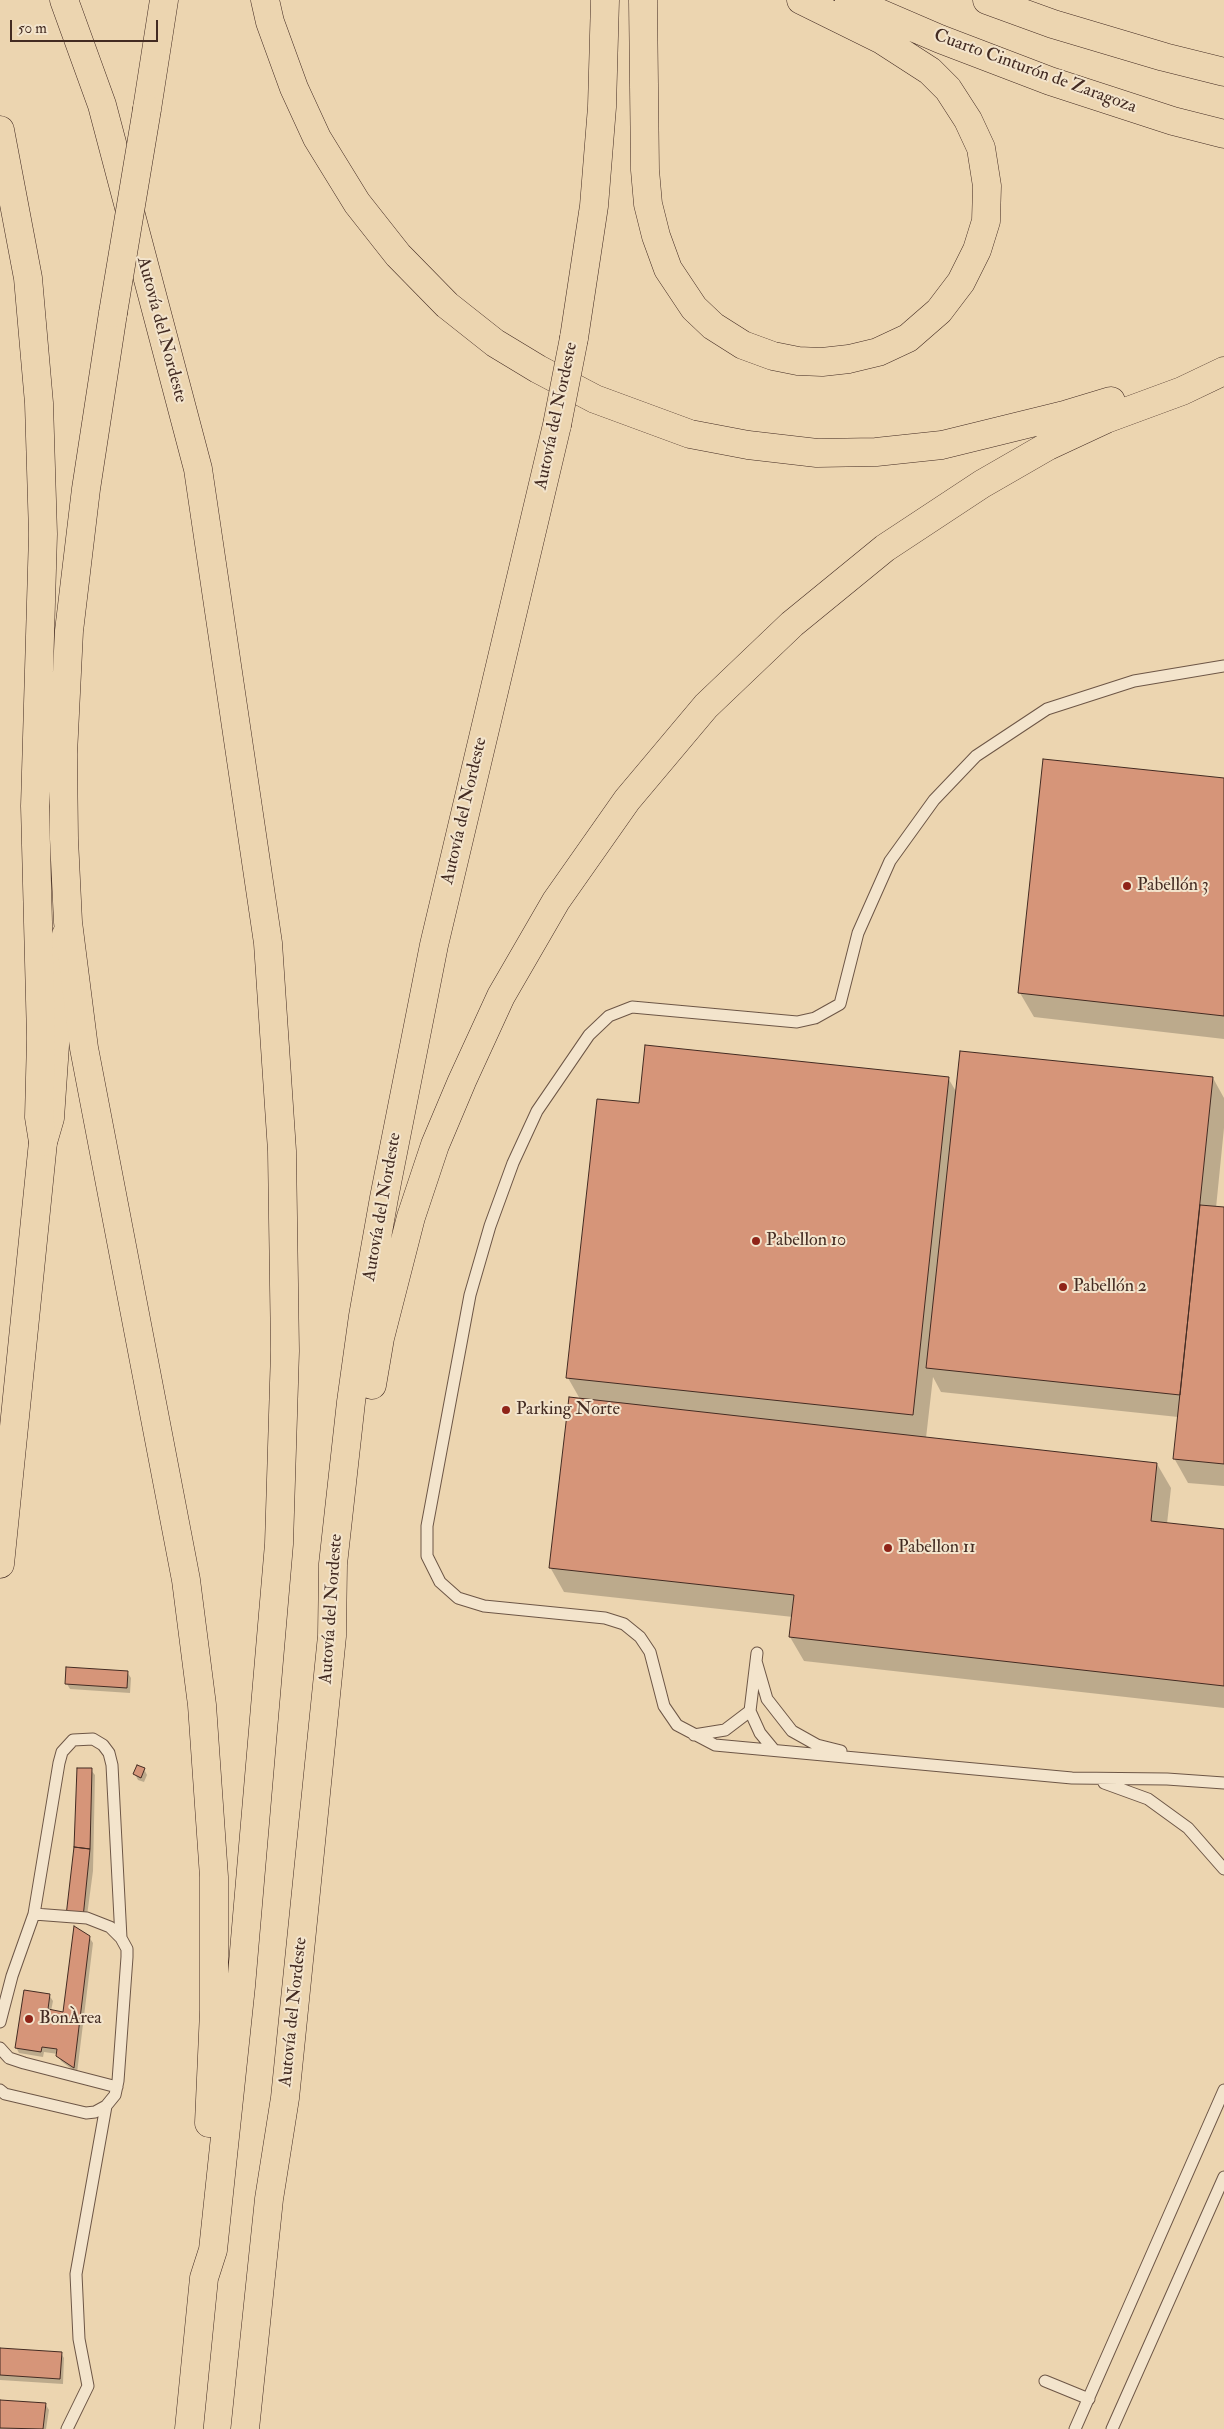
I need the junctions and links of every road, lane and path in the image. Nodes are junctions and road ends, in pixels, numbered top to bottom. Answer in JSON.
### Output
{"nodes":[{"id":1,"x":64,"y":0,"type":"edge"},
{"id":2,"x":164,"y":0,"type":"edge"},
{"id":3,"x":265,"y":0,"type":"edge"},
{"id":4,"x":605,"y":0,"type":"edge"},
{"id":5,"x":644,"y":0,"type":"edge"},
{"id":6,"x":801,"y":0,"type":"edge"},
{"id":7,"x":849,"y":0,"type":"edge"},
{"id":8,"x":987,"y":0,"type":"edge"},
{"id":9,"x":1224,"y":72,"type":"edge"},
{"id":10,"x":0,"y":130,"type":"edge"},
{"id":11,"x":1224,"y":134,"type":"edge"},
{"id":12,"x":1224,"y":366,"type":"edge"},
{"id":13,"x":1224,"y":370,"type":"edge"},
{"id":14,"x":1224,"y":666,"type":"edge"},
{"id":15,"x":68,"y":922,"type":"junction"},
{"id":16,"x":42,"y":1142,"type":"junction"},
{"id":17,"x":0,"y":1564,"type":"edge"},
{"id":18,"x":332,"y":1636,"type":"junction"},
{"id":19,"x":750,"y":1711,"type":"junction"},
{"id":20,"x":694,"y":1735,"type":"junction"},
{"id":21,"x":774,"y":1750,"type":"junction"},
{"id":22,"x":874,"y":1759,"type":"junction"},
{"id":23,"x":1072,"y":1778,"type":"junction"},
{"id":24,"x":1224,"y":1783,"type":"edge"},
{"id":25,"x":1224,"y":1870,"type":"edge"},
{"id":26,"x":34,"y":1914,"type":"junction"},
{"id":27,"x":121,"y":1938,"type":"junction"},
{"id":28,"x":0,"y":2022,"type":"edge"},
{"id":29,"x":0,"y":2048,"type":"edge"},
{"id":30,"x":117,"y":2087,"type":"junction"},
{"id":31,"x":1224,"y":2090,"type":"edge"},
{"id":32,"x":2,"y":2093,"type":"edge"},
{"id":33,"x":106,"y":2106,"type":"junction"},
{"id":34,"x":1224,"y":2177,"type":"edge"},
{"id":35,"x":204,"y":2278,"type":"junction"},
{"id":36,"x":1046,"y":2380,"type":"dead end"},
{"id":37,"x":1088,"y":2399,"type":"junction"},
{"id":38,"x":67,"y":2429,"type":"edge"},
{"id":39,"x":189,"y":2429,"type":"edge"},
{"id":40,"x":246,"y":2429,"type":"edge"},
{"id":41,"x":1075,"y":2429,"type":"edge"},
{"id":42,"x":1112,"y":2429,"type":"edge"}],
"edges":[{"from":1,"to":35,"type":"main road","name":"Autovía del Nordeste"},
{"from":2,"to":15,"type":"main road","bridge":true},
{"from":3,"to":12,"type":"main road"},
{"from":4,"to":18,"type":"main road","name":"Autovía del Nordeste","bridge":true},
{"from":5,"to":6,"type":"main road"},
{"from":7,"to":11,"type":"main road","name":"Cuarto Cinturón de Zaragoza"},
{"from":8,"to":9,"type":"main road"},
{"from":10,"to":16,"type":"main road"},
{"from":13,"to":18,"type":"main road"},
{"from":14,"to":20,"type":"lane"},
{"from":15,"to":16,"type":"main road"},
{"from":15,"to":35,"type":"main road"},
{"from":16,"to":17,"type":"main road"},
{"from":18,"to":40,"type":"main road","name":"Autovía del Nordeste"},
{"from":19,"to":20,"type":"lane"},
{"from":19,"to":21,"type":"lane"},
{"from":19,"to":22,"type":"lane"},
{"from":20,"to":21,"type":"lane"},
{"from":21,"to":22,"type":"lane"},
{"from":22,"to":23,"type":"lane"},
{"from":23,"to":24,"type":"lane"},
{"from":23,"to":25,"type":"lane"},
{"from":26,"to":27,"type":"lane"},
{"from":26,"to":27,"type":"lane"},
{"from":26,"to":28,"type":"lane"},
{"from":27,"to":30,"type":"lane"},
{"from":29,"to":30,"type":"lane"},
{"from":30,"to":33,"type":"lane"},
{"from":31,"to":37,"type":"lane"},
{"from":32,"to":33,"type":"lane"},
{"from":33,"to":38,"type":"lane"},
{"from":34,"to":42,"type":"lane"},
{"from":35,"to":39,"type":"main road","name":"Autovía del Nordeste"},
{"from":36,"to":37,"type":"lane"},
{"from":37,"to":41,"type":"lane"}]}
